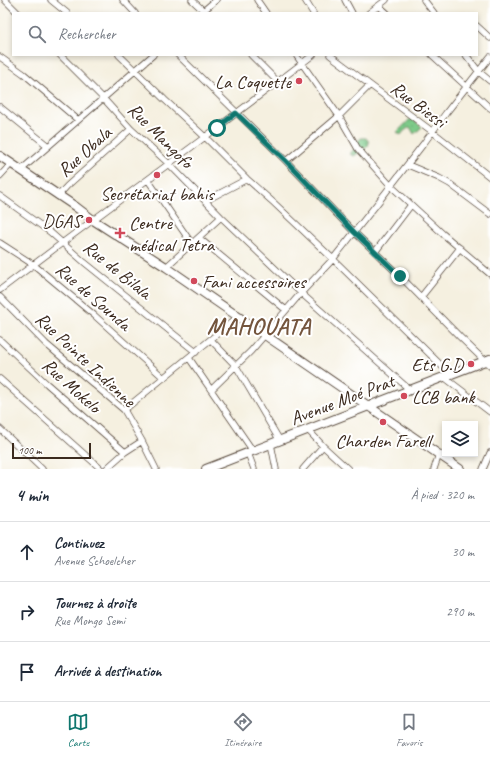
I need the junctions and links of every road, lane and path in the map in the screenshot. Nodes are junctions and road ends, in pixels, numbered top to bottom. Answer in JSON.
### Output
{"nodes":[{"id":1,"x":5,"y":0,"type":"edge"},
{"id":2,"x":51,"y":0,"type":"edge"},
{"id":3,"x":62,"y":0,"type":"edge"},
{"id":4,"x":122,"y":0,"type":"edge"},
{"id":5,"x":192,"y":0,"type":"edge"},
{"id":6,"x":216,"y":0,"type":"edge"},
{"id":7,"x":257,"y":0,"type":"edge"},
{"id":8,"x":304,"y":0,"type":"edge"},
{"id":9,"x":345,"y":0,"type":"edge"},
{"id":10,"x":386,"y":0,"type":"edge"},
{"id":11,"x":424,"y":0,"type":"edge"},
{"id":12,"x":58,"y":5,"type":"junction"},
{"id":13,"x":379,"y":6,"type":"junction"},
{"id":14,"x":17,"y":12,"type":"edge"},
{"id":15,"x":67,"y":12,"type":"edge"},
{"id":16,"x":134,"y":12,"type":"edge"},
{"id":17,"x":204,"y":12,"type":"edge"},
{"id":18,"x":265,"y":12,"type":"edge"},
{"id":19,"x":312,"y":12,"type":"edge"},
{"id":20,"x":351,"y":12,"type":"edge"},
{"id":21,"x":370,"y":12,"type":"edge"},
{"id":22,"x":385,"y":12,"type":"edge"},
{"id":23,"x":433,"y":12,"type":"edge"},
{"id":24,"x":478,"y":27,"type":"edge"},
{"id":25,"x":490,"y":38,"type":"edge"},
{"id":26,"x":61,"y":56,"type":"edge"},
{"id":27,"x":120,"y":56,"type":"edge"},
{"id":28,"x":152,"y":56,"type":"edge"},
{"id":29,"x":179,"y":56,"type":"edge"},
{"id":30,"x":252,"y":56,"type":"edge"},
{"id":31,"x":297,"y":56,"type":"edge"},
{"id":32,"x":312,"y":56,"type":"edge"},
{"id":33,"x":331,"y":56,"type":"edge"},
{"id":34,"x":433,"y":56,"type":"edge"},
{"id":35,"x":467,"y":56,"type":"edge"},
{"id":36,"x":490,"y":57,"type":"edge"},
{"id":37,"x":0,"y":58,"type":"edge"},
{"id":38,"x":302,"y":63,"type":"junction"},
{"id":39,"x":135,"y":71,"type":"junction"},
{"id":40,"x":479,"y":72,"type":"junction"},
{"id":41,"x":490,"y":81,"type":"edge"},
{"id":42,"x":278,"y":82,"type":"junction"},
{"id":43,"x":370,"y":85,"type":"junction"},
{"id":44,"x":467,"y":87,"type":"junction"},
{"id":45,"x":103,"y":98,"type":"junction"},
{"id":46,"x":0,"y":107,"type":"edge"},
{"id":47,"x":490,"y":108,"type":"edge"},
{"id":48,"x":236,"y":113,"type":"junction"},
{"id":49,"x":339,"y":116,"type":"junction"},
{"id":50,"x":78,"y":120,"type":"junction"},
{"id":51,"x":131,"y":129,"type":"junction"},
{"id":52,"x":432,"y":132,"type":"junction"},
{"id":53,"x":205,"y":137,"type":"junction"},
{"id":54,"x":48,"y":146,"type":"junction"},
{"id":55,"x":0,"y":156,"type":"edge"},
{"id":56,"x":286,"y":161,"type":"junction"},
{"id":57,"x":11,"y":164,"type":"junction"},
{"id":58,"x":169,"y":164,"type":"junction"},
{"id":59,"x":408,"y":165,"type":"junction"},
{"id":60,"x":21,"y":170,"type":"junction"},
{"id":61,"x":0,"y":176,"type":"edge"},
{"id":62,"x":490,"y":177,"type":"edge"},
{"id":63,"x":247,"y":179,"type":"junction"},
{"id":64,"x":148,"y":180,"type":"junction"},
{"id":65,"x":391,"y":186,"type":"junction"},
{"id":66,"x":0,"y":196,"type":"edge"},
{"id":67,"x":58,"y":196,"type":"junction"},
{"id":68,"x":205,"y":201,"type":"junction"},
{"id":69,"x":411,"y":205,"type":"junction"},
{"id":70,"x":490,"y":214,"type":"edge"},
{"id":71,"x":221,"y":217,"type":"junction"},
{"id":72,"x":93,"y":220,"type":"junction"},
{"id":73,"x":354,"y":232,"type":"junction"},
{"id":74,"x":199,"y":238,"type":"junction"},
{"id":75,"x":0,"y":243,"type":"edge"},
{"id":76,"x":62,"y":243,"type":"junction"},
{"id":77,"x":192,"y":244,"type":"junction"},
{"id":78,"x":460,"y":248,"type":"junction"},
{"id":79,"x":375,"y":252,"type":"junction"},
{"id":80,"x":333,"y":259,"type":"junction"},
{"id":81,"x":34,"y":265,"type":"junction"},
{"id":82,"x":166,"y":267,"type":"junction"},
{"id":83,"x":490,"y":274,"type":"edge"},
{"id":84,"x":0,"y":290,"type":"edge"},
{"id":85,"x":300,"y":293,"type":"junction"},
{"id":86,"x":0,"y":297,"type":"edge"},
{"id":87,"x":421,"y":297,"type":"junction"},
{"id":88,"x":286,"y":310,"type":"junction"},
{"id":89,"x":238,"y":317,"type":"junction"},
{"id":90,"x":264,"y":335,"type":"junction"},
{"id":91,"x":0,"y":340,"type":"edge"},
{"id":92,"x":211,"y":340,"type":"junction"},
{"id":93,"x":196,"y":352,"type":"junction"},
{"id":94,"x":189,"y":358,"type":"junction"},
{"id":95,"x":488,"y":362,"type":"edge"},
{"id":96,"x":236,"y":366,"type":"junction"},
{"id":97,"x":447,"y":376,"type":"junction"},
{"id":98,"x":164,"y":378,"type":"junction"},
{"id":99,"x":0,"y":380,"type":"edge"},
{"id":100,"x":211,"y":390,"type":"junction"},
{"id":101,"x":410,"y":390,"type":"junction"},
{"id":102,"x":369,"y":406,"type":"junction"},
{"id":103,"x":124,"y":410,"type":"junction"},
{"id":104,"x":490,"y":412,"type":"edge"},
{"id":105,"x":0,"y":429,"type":"edge"},
{"id":106,"x":308,"y":430,"type":"junction"},
{"id":107,"x":142,"y":441,"type":"junction"},
{"id":108,"x":280,"y":441,"type":"junction"},
{"id":109,"x":271,"y":444,"type":"junction"},
{"id":110,"x":323,"y":446,"type":"junction"},
{"id":111,"x":125,"y":452,"type":"junction"},
{"id":112,"x":251,"y":452,"type":"junction"},
{"id":113,"x":490,"y":453,"type":"edge"},
{"id":114,"x":439,"y":454,"type":"junction"},
{"id":115,"x":42,"y":469,"type":"edge"},
{"id":116,"x":101,"y":469,"type":"edge"},
{"id":117,"x":106,"y":469,"type":"edge"},
{"id":118,"x":156,"y":469,"type":"edge"},
{"id":119,"x":206,"y":469,"type":"edge"},
{"id":120,"x":254,"y":469,"type":"edge"},
{"id":121,"x":276,"y":469,"type":"edge"},
{"id":122,"x":303,"y":469,"type":"edge"},
{"id":123,"x":348,"y":469,"type":"edge"},
{"id":124,"x":434,"y":469,"type":"edge"},
{"id":125,"x":460,"y":469,"type":"edge"},
{"id":126,"x":483,"y":469,"type":"edge"}],
"edges":[{"from":1,"to":14,"type":"street"},
{"from":2,"to":12,"type":"street"},
{"from":3,"to":12,"type":"street"},
{"from":4,"to":16,"type":"street"},
{"from":5,"to":17,"type":"street"},
{"from":6,"to":17,"type":"street"},
{"from":7,"to":18,"type":"street"},
{"from":8,"to":19,"type":"street"},
{"from":9,"to":20,"type":"street"},
{"from":10,"to":13,"type":"street"},
{"from":11,"to":23,"type":"street"},
{"from":12,"to":15,"type":"street"},
{"from":13,"to":21,"type":"street"},
{"from":13,"to":22,"type":"street"},
{"from":24,"to":25,"type":"street"},
{"from":26,"to":45,"type":"street","name":"Rue Mangofo"},
{"from":27,"to":39,"type":"street"},
{"from":28,"to":39,"type":"street"},
{"from":29,"to":48,"type":"street"},
{"from":30,"to":42,"type":"street"},
{"from":31,"to":38,"type":"street"},
{"from":32,"to":38,"type":"street"},
{"from":33,"to":43,"type":"street","name":"Rue Biessi"},
{"from":34,"to":44,"type":"street"},
{"from":35,"to":40,"type":"street"},
{"from":36,"to":40,"type":"street"},
{"from":37,"to":50,"type":"street"},
{"from":38,"to":42,"type":"street"},
{"from":38,"to":49,"type":"street"},
{"from":39,"to":45,"type":"street"},
{"from":39,"to":53,"type":"street"},
{"from":40,"to":41,"type":"street"},
{"from":40,"to":44,"type":"street"},
{"from":42,"to":48,"type":"street"},
{"from":43,"to":49,"type":"street"},
{"from":43,"to":52,"type":"street","name":"Rue Biessi"},
{"from":44,"to":47,"type":"street"},
{"from":44,"to":52,"type":"street"},
{"from":45,"to":50,"type":"street"},
{"from":45,"to":51,"type":"street","name":"Rue Mangofo"},
{"from":46,"to":54,"type":"street"},
{"from":48,"to":53,"type":"street"},
{"from":48,"to":56,"type":"street"},
{"from":49,"to":56,"type":"street"},
{"from":49,"to":65,"type":"street"},
{"from":50,"to":54,"type":"street"},
{"from":51,"to":58,"type":"street","name":"Rue Mangofo"},
{"from":51,"to":67,"type":"street","name":"Rue Obala"},
{"from":52,"to":59,"type":"street"},
{"from":52,"to":62,"type":"street","name":"Rue Biessi"},
{"from":53,"to":58,"type":"street"},
{"from":53,"to":63,"type":"street"},
{"from":54,"to":60,"type":"street"},
{"from":55,"to":57,"type":"street"},
{"from":56,"to":73,"type":"street"},
{"from":57,"to":60,"type":"street"},
{"from":57,"to":61,"type":"street"},
{"from":58,"to":64,"type":"street"},
{"from":58,"to":68,"type":"street","name":"Rue Mangofo"},
{"from":59,"to":65,"type":"street"},
{"from":59,"to":70,"type":"street"},
{"from":60,"to":67,"type":"street"},
{"from":63,"to":68,"type":"street"},
{"from":63,"to":80,"type":"street"},
{"from":64,"to":72,"type":"street"},
{"from":64,"to":77,"type":"street"},
{"from":65,"to":69,"type":"street"},
{"from":65,"to":73,"type":"street"},
{"from":66,"to":76,"type":"street","name":"Rue de Bilala"},
{"from":67,"to":72,"type":"street"},
{"from":68,"to":71,"type":"street","name":"Rue Mangofo"},
{"from":69,"to":78,"type":"street"},
{"from":69,"to":79,"type":"street"},
{"from":71,"to":74,"type":"street"},
{"from":71,"to":85,"type":"street","name":"Rue Mangofo"},
{"from":72,"to":76,"type":"street"},
{"from":72,"to":82,"type":"street"},
{"from":73,"to":79,"type":"street"},
{"from":73,"to":80,"type":"street"},
{"from":74,"to":77,"type":"street"},
{"from":74,"to":88,"type":"street"},
{"from":75,"to":81,"type":"street","name":"Rue de Sounda"},
{"from":76,"to":81,"type":"street"},
{"from":76,"to":93,"type":"street","name":"Rue de Bilala"},
{"from":77,"to":82,"type":"street"},
{"from":78,"to":83,"type":"street"},
{"from":78,"to":87,"type":"street"},
{"from":79,"to":87,"type":"street"},
{"from":80,"to":85,"type":"street"},
{"from":80,"to":97,"type":"street"},
{"from":81,"to":84,"type":"street"},
{"from":81,"to":98,"type":"street","name":"Rue de Sounda"},
{"from":82,"to":89,"type":"street"},
{"from":85,"to":88,"type":"street"},
{"from":85,"to":101,"type":"street","name":"Rue Mangofo"},
{"from":86,"to":103,"type":"street","name":"Rue Pointe Indienne"},
{"from":87,"to":95,"type":"street"},
{"from":88,"to":90,"type":"street"},
{"from":89,"to":90,"type":"street"},
{"from":89,"to":92,"type":"street"},
{"from":90,"to":96,"type":"street"},
{"from":90,"to":102,"type":"street"},
{"from":91,"to":111,"type":"street","name":"Rue Mokelo"},
{"from":92,"to":93,"type":"street"},
{"from":92,"to":96,"type":"street"},
{"from":93,"to":94,"type":"street"},
{"from":94,"to":98,"type":"street"},
{"from":94,"to":100,"type":"street"},
{"from":95,"to":97,"type":"street","name":"Avenue Moé Prat"},
{"from":96,"to":100,"type":"street"},
{"from":96,"to":108,"type":"street"},
{"from":97,"to":101,"type":"street","name":"Avenue Moé Prat"},
{"from":97,"to":104,"type":"street"},
{"from":98,"to":103,"type":"street"},
{"from":99,"to":116,"type":"street"},
{"from":100,"to":112,"type":"street"},
{"from":101,"to":102,"type":"street","name":"Avenue Moé Prat"},
{"from":102,"to":106,"type":"street","name":"Avenue Moé Prat"},
{"from":102,"to":114,"type":"street"},
{"from":103,"to":107,"type":"street","name":"Rue Pointe Indienne"},
{"from":105,"to":115,"type":"street"},
{"from":106,"to":108,"type":"street","name":"Avenue Moé Prat"},
{"from":106,"to":110,"type":"street"},
{"from":107,"to":111,"type":"street"},
{"from":107,"to":118,"type":"street","name":"Rue Pointe Indienne"},
{"from":108,"to":109,"type":"street","name":"Avenue Moé Prat"},
{"from":109,"to":112,"type":"street","name":"Avenue Moé Prat"},
{"from":109,"to":121,"type":"street"},
{"from":110,"to":122,"type":"street"},
{"from":110,"to":123,"type":"street"},
{"from":111,"to":117,"type":"street"},
{"from":112,"to":119,"type":"street","name":"Avenue Moé Prat"},
{"from":112,"to":120,"type":"street"},
{"from":113,"to":126,"type":"street"},
{"from":114,"to":124,"type":"street"},
{"from":114,"to":125,"type":"street"}]}
